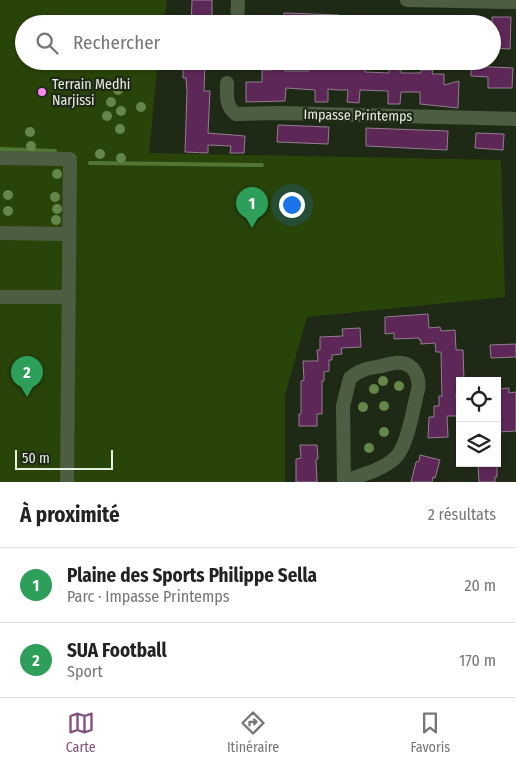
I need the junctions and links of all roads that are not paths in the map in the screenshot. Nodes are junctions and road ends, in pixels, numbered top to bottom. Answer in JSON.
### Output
{"nodes":[{"id":1,"x":238,"y":0,"type":"edge"},
{"id":2,"x":407,"y":0,"type":"edge"},
{"id":3,"x":516,"y":2,"type":"edge"},
{"id":4,"x":237,"y":15,"type":"edge"},
{"id":5,"x":227,"y":83,"type":"dead end"},
{"id":6,"x":516,"y":119,"type":"edge"},
{"id":7,"x":0,"y":158,"type":"edge"},
{"id":8,"x":0,"y":233,"type":"edge"},
{"id":9,"x":68,"y":234,"type":"junction"},
{"id":10,"x":0,"y":297,"type":"edge"},
{"id":11,"x":69,"y":297,"type":"junction"},
{"id":12,"x":344,"y":481,"type":"edge"},
{"id":13,"x":67,"y":482,"type":"edge"}],
"edges":[{"from":1,"to":4,"type":"street"},
{"from":2,"to":3,"type":"street"},
{"from":5,"to":6,"type":"street","name":"Impasse Printemps"},
{"from":7,"to":9,"type":"street"},
{"from":8,"to":9,"type":"street"},
{"from":9,"to":11,"type":"street"},
{"from":10,"to":11,"type":"street"},
{"from":11,"to":13,"type":"street"},
{"from":12,"to":12,"type":"street"}]}
